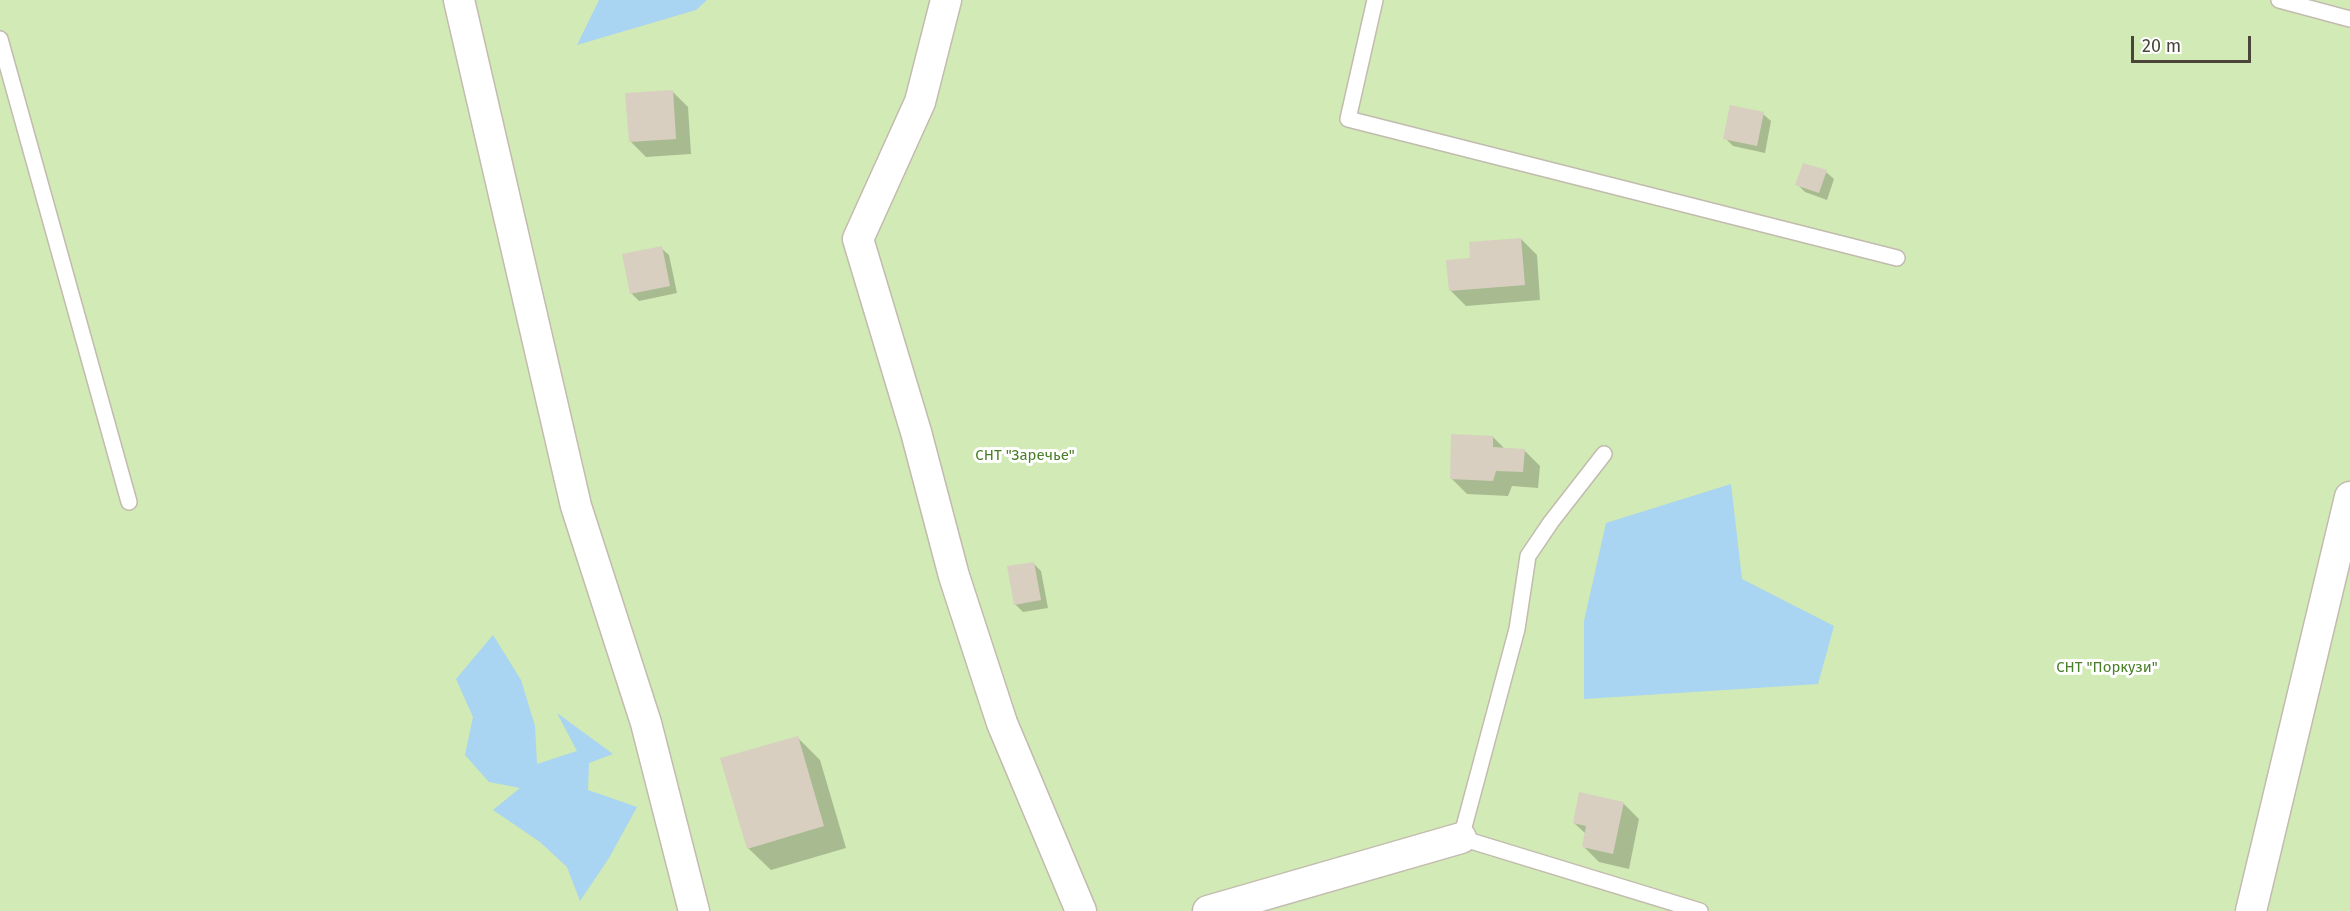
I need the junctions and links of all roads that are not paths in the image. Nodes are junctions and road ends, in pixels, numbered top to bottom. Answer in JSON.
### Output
{"nodes":[{"id":1,"x":459,"y":0,"type":"edge"},
{"id":2,"x":946,"y":0,"type":"edge"},
{"id":3,"x":1375,"y":0,"type":"edge"},
{"id":4,"x":2279,"y":0,"type":"edge"},
{"id":5,"x":2350,"y":19,"type":"edge"},
{"id":6,"x":0,"y":39,"type":"edge"},
{"id":7,"x":1897,"y":258,"type":"dead end"},
{"id":8,"x":1605,"y":454,"type":"dead end"},
{"id":9,"x":2350,"y":497,"type":"edge"},
{"id":10,"x":129,"y":502,"type":"dead end"},
{"id":11,"x":1461,"y":838,"type":"junction"},
{"id":12,"x":694,"y":911,"type":"edge"},
{"id":13,"x":1081,"y":911,"type":"edge"},
{"id":14,"x":1208,"y":911,"type":"edge"},
{"id":15,"x":1700,"y":911,"type":"edge"},
{"id":16,"x":2251,"y":911,"type":"edge"}],
"edges":[{"from":1,"to":12,"type":"street"},
{"from":2,"to":13,"type":"street"},
{"from":3,"to":7,"type":"lane"},
{"from":4,"to":5,"type":"lane"},
{"from":6,"to":10,"type":"lane"},
{"from":8,"to":11,"type":"lane"},
{"from":9,"to":16,"type":"street"},
{"from":11,"to":14,"type":"street"},
{"from":11,"to":15,"type":"lane"}]}
